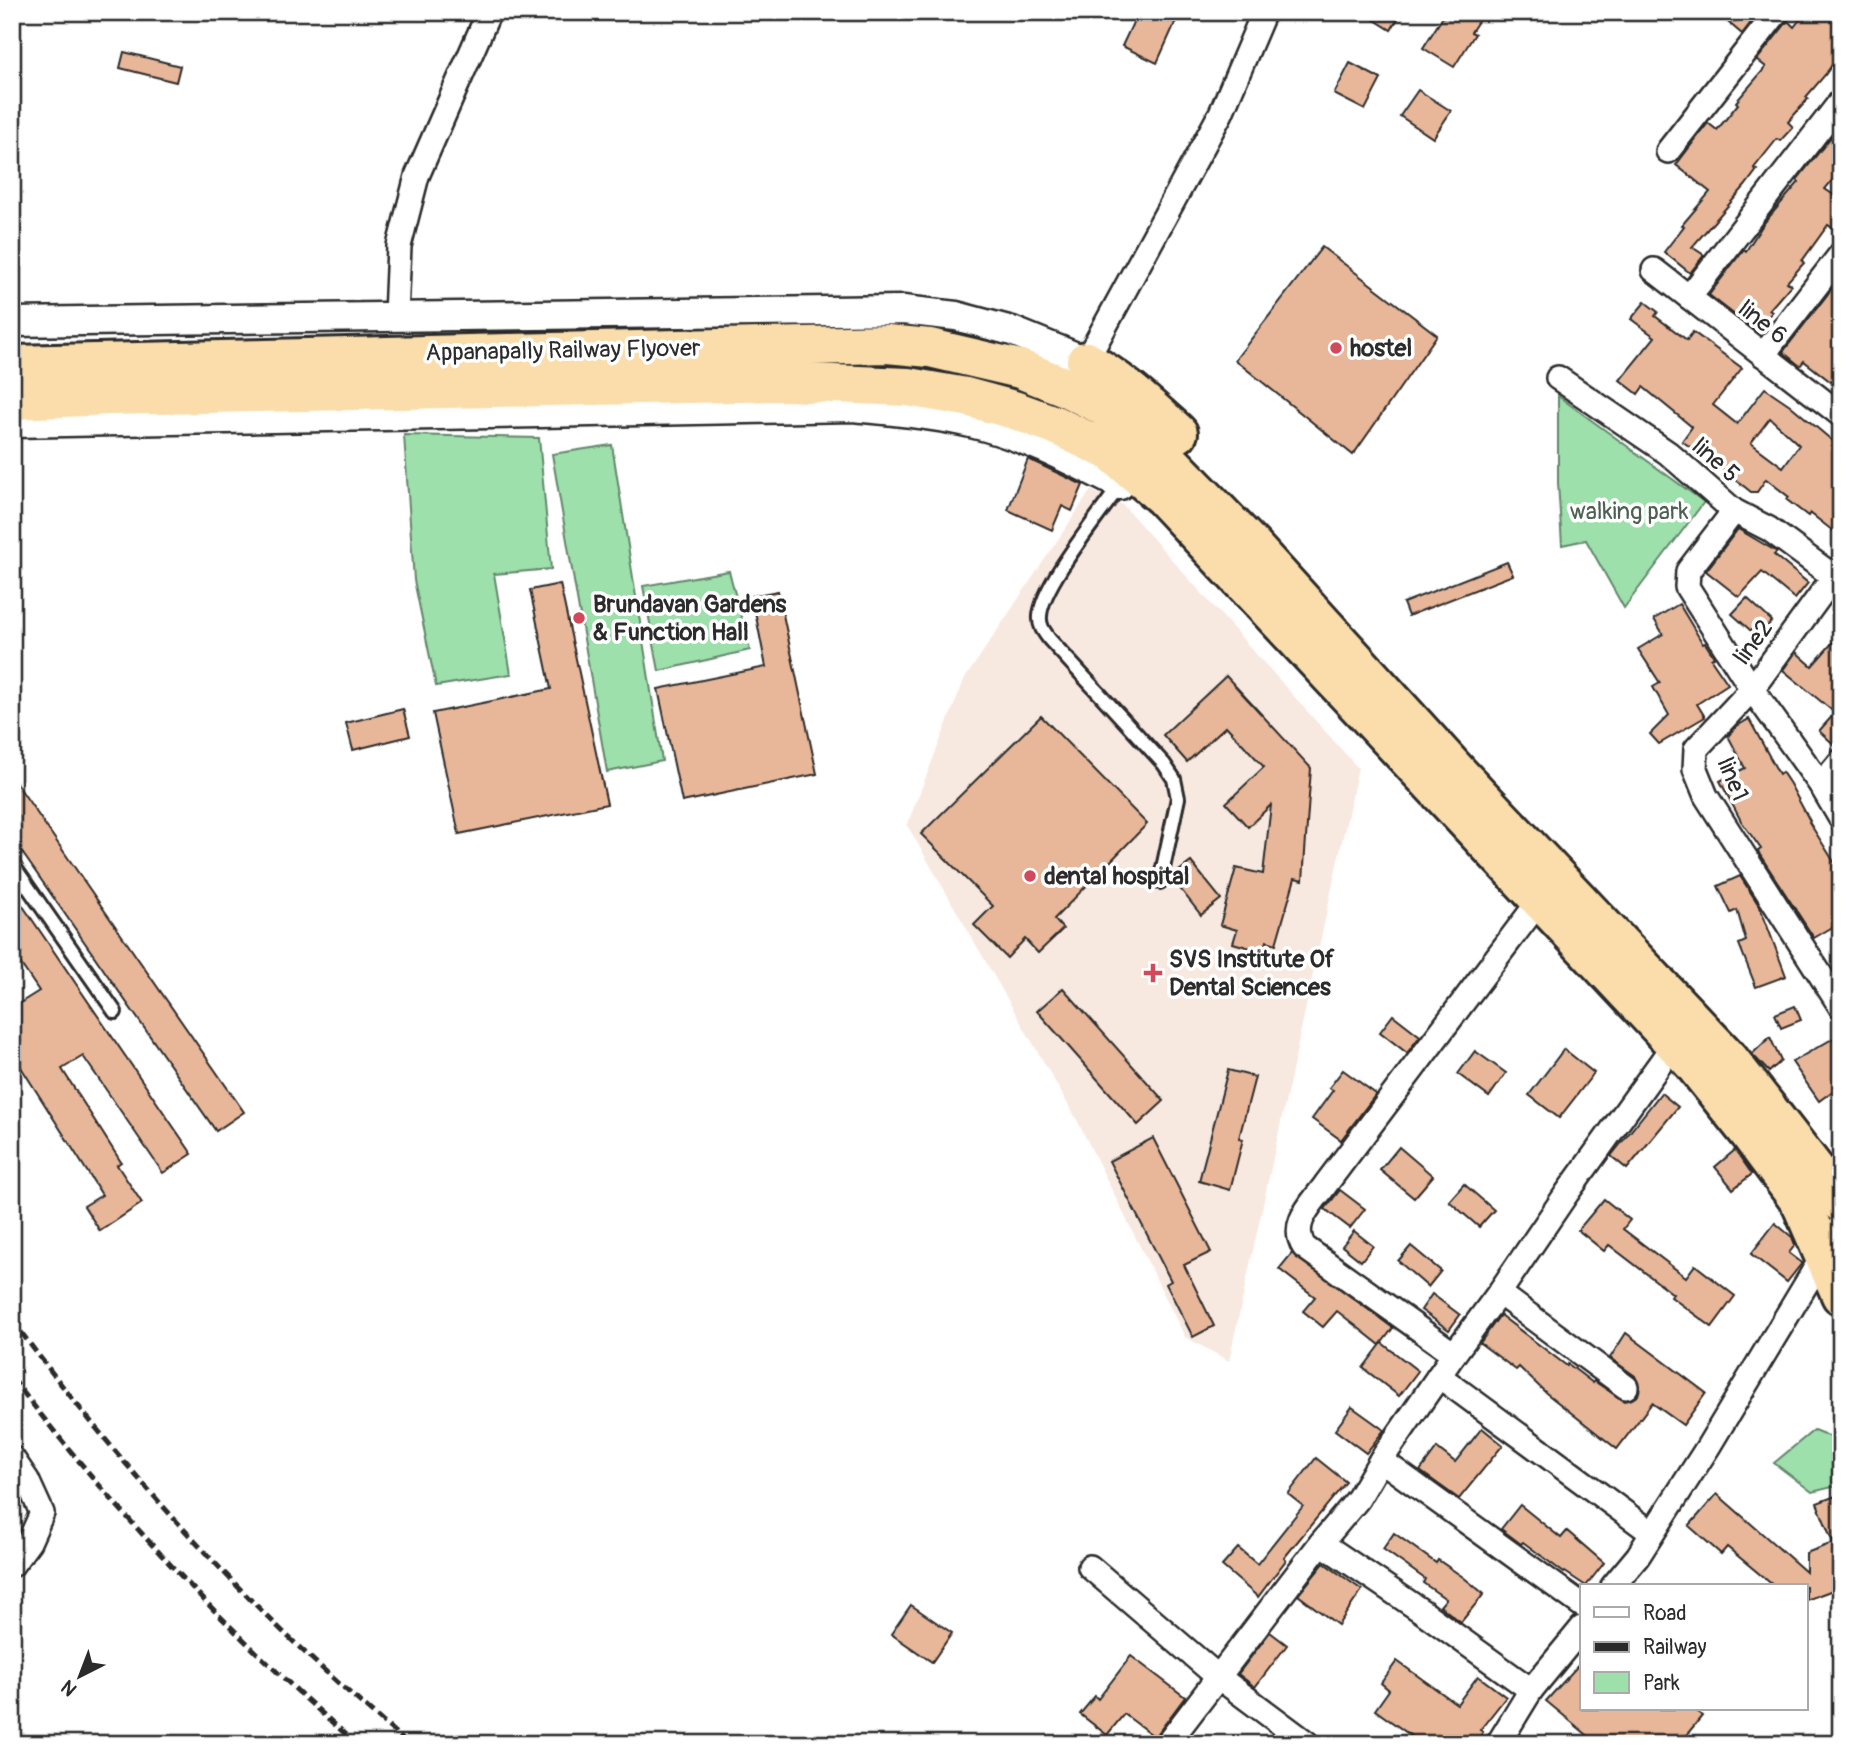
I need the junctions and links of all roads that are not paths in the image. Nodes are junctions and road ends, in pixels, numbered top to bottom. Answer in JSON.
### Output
{"nodes":[{"id":1,"x":489,"y":12,"type":"edge"},
{"id":2,"x":1264,"y":12,"type":"edge"},
{"id":3,"x":1777,"y":12,"type":"edge"},
{"id":4,"x":1841,"y":101,"type":"edge"},
{"id":5,"x":1668,"y":151,"type":"dead end"},
{"id":6,"x":1841,"y":254,"type":"edge"},
{"id":7,"x":1654,"y":270,"type":"dead end"},
{"id":8,"x":1689,"y":297,"type":"junction"},
{"id":9,"x":396,"y":316,"type":"junction"},
{"id":10,"x":12,"y":322,"type":"edge"},
{"id":11,"x":1763,"y":355,"type":"junction"},
{"id":12,"x":1086,"y":361,"type":"junction"},
{"id":13,"x":12,"y":365,"type":"edge"},
{"id":14,"x":383,"y":372,"type":"junction"},
{"id":15,"x":1558,"y":378,"type":"dead end"},
{"id":16,"x":12,"y":400,"type":"edge"},
{"id":17,"x":1838,"y":406,"type":"edge"},
{"id":18,"x":12,"y":423,"type":"edge"},
{"id":19,"x":1120,"y":485,"type":"junction"},
{"id":20,"x":1734,"y":511,"type":"junction"},
{"id":21,"x":1241,"y":556,"type":"junction"},
{"id":22,"x":1838,"y":575,"type":"edge"},
{"id":23,"x":1752,"y":689,"type":"junction"},
{"id":24,"x":1841,"y":761,"type":"edge"},
{"id":25,"x":1449,"y":782,"type":"junction"},
{"id":26,"x":1821,"y":785,"type":"junction"},
{"id":27,"x":1841,"y":819,"type":"edge"},
{"id":28,"x":12,"y":864,"type":"edge"},
{"id":29,"x":1160,"y":882,"type":"dead end"},
{"id":30,"x":1540,"y":900,"type":"junction"},
{"id":31,"x":1841,"y":1007,"type":"edge"},
{"id":32,"x":115,"y":1012,"type":"dead end"},
{"id":33,"x":1675,"y":1042,"type":"junction"},
{"id":34,"x":1841,"y":1203,"type":"edge"},
{"id":35,"x":1832,"y":1242,"type":"edge"},
{"id":36,"x":1499,"y":1293,"type":"junction"},
{"id":37,"x":1841,"y":1295,"type":"edge"},
{"id":38,"x":1454,"y":1354,"type":"junction"},
{"id":39,"x":1439,"y":1376,"type":"junction"},
{"id":40,"x":1626,"y":1387,"type":"dead end"},
{"id":41,"x":12,"y":1458,"type":"edge"},
{"id":42,"x":1381,"y":1460,"type":"junction"},
{"id":43,"x":1652,"y":1534,"type":"junction"},
{"id":44,"x":1321,"y":1543,"type":"junction"},
{"id":45,"x":12,"y":1565,"type":"edge"},
{"id":46,"x":1090,"y":1567,"type":"dead end"},
{"id":47,"x":1615,"y":1584,"type":"edge"},
{"id":48,"x":1580,"y":1604,"type":"edge"},
{"id":49,"x":1580,"y":1630,"type":"edge"},
{"id":50,"x":1217,"y":1676,"type":"junction"},
{"id":51,"x":1531,"y":1690,"type":"junction"},
{"id":52,"x":1167,"y":1744,"type":"edge"},
{"id":53,"x":1308,"y":1744,"type":"edge"},
{"id":54,"x":1499,"y":1744,"type":"edge"}],
"edges":[{"from":1,"to":9,"type":"street"},
{"from":2,"to":12,"type":"street"},
{"from":3,"to":5,"type":"street"},
{"from":4,"to":8,"type":"street"},
{"from":6,"to":11,"type":"street"},
{"from":7,"to":8,"type":"street","name":"line 6"},
{"from":8,"to":11,"type":"street","name":"line 6"},
{"from":9,"to":10,"type":"street"},
{"from":9,"to":12,"type":"street"},
{"from":11,"to":17,"type":"street","name":"line 6"},
{"from":12,"to":21,"type":"highway"},
{"from":13,"to":14,"type":"highway","name":"Appanapally Railway Flyover"},
{"from":14,"to":16,"type":"highway","name":"Appanapally Railway Flyover"},
{"from":14,"to":21,"type":"highway","name":"Appanapally Railway Flyover"},
{"from":14,"to":21,"type":"highway","name":"Appanapally Railway Flyover"},
{"from":15,"to":20,"type":"street","name":"line 5"},
{"from":18,"to":19,"type":"street"},
{"from":19,"to":21,"type":"highway"},
{"from":19,"to":29,"type":"lane"},
{"from":20,"to":22,"type":"street","name":"line 5"},
{"from":20,"to":23,"type":"street"},
{"from":21,"to":25,"type":"highway"},
{"from":22,"to":23,"type":"street","name":"line2"},
{"from":23,"to":26,"type":"street","name":"line2"},
{"from":23,"to":31,"type":"street","name":"line1"},
{"from":24,"to":26,"type":"street"},
{"from":25,"to":30,"type":"highway"},
{"from":25,"to":34,"type":"highway"},
{"from":26,"to":27,"type":"street","name":"line2"},
{"from":28,"to":32,"type":"lane"},
{"from":30,"to":33,"type":"highway"},
{"from":30,"to":38,"type":"street"},
{"from":33,"to":35,"type":"highway"},
{"from":33,"to":36,"type":"street"},
{"from":35,"to":37,"type":"highway"},
{"from":35,"to":43,"type":"street"},
{"from":36,"to":38,"type":"street"},
{"from":36,"to":40,"type":"street"},
{"from":38,"to":39,"type":"street"},
{"from":39,"to":42,"type":"street"},
{"from":39,"to":43,"type":"street"},
{"from":41,"to":45,"type":"street"},
{"from":42,"to":44,"type":"street"},
{"from":42,"to":48,"type":"street"},
{"from":43,"to":47,"type":"street"},
{"from":44,"to":50,"type":"street"},
{"from":44,"to":51,"type":"street"},
{"from":46,"to":50,"type":"street"},
{"from":49,"to":51,"type":"street"},
{"from":50,"to":52,"type":"street"},
{"from":50,"to":53,"type":"street"},
{"from":51,"to":54,"type":"street"}]}
